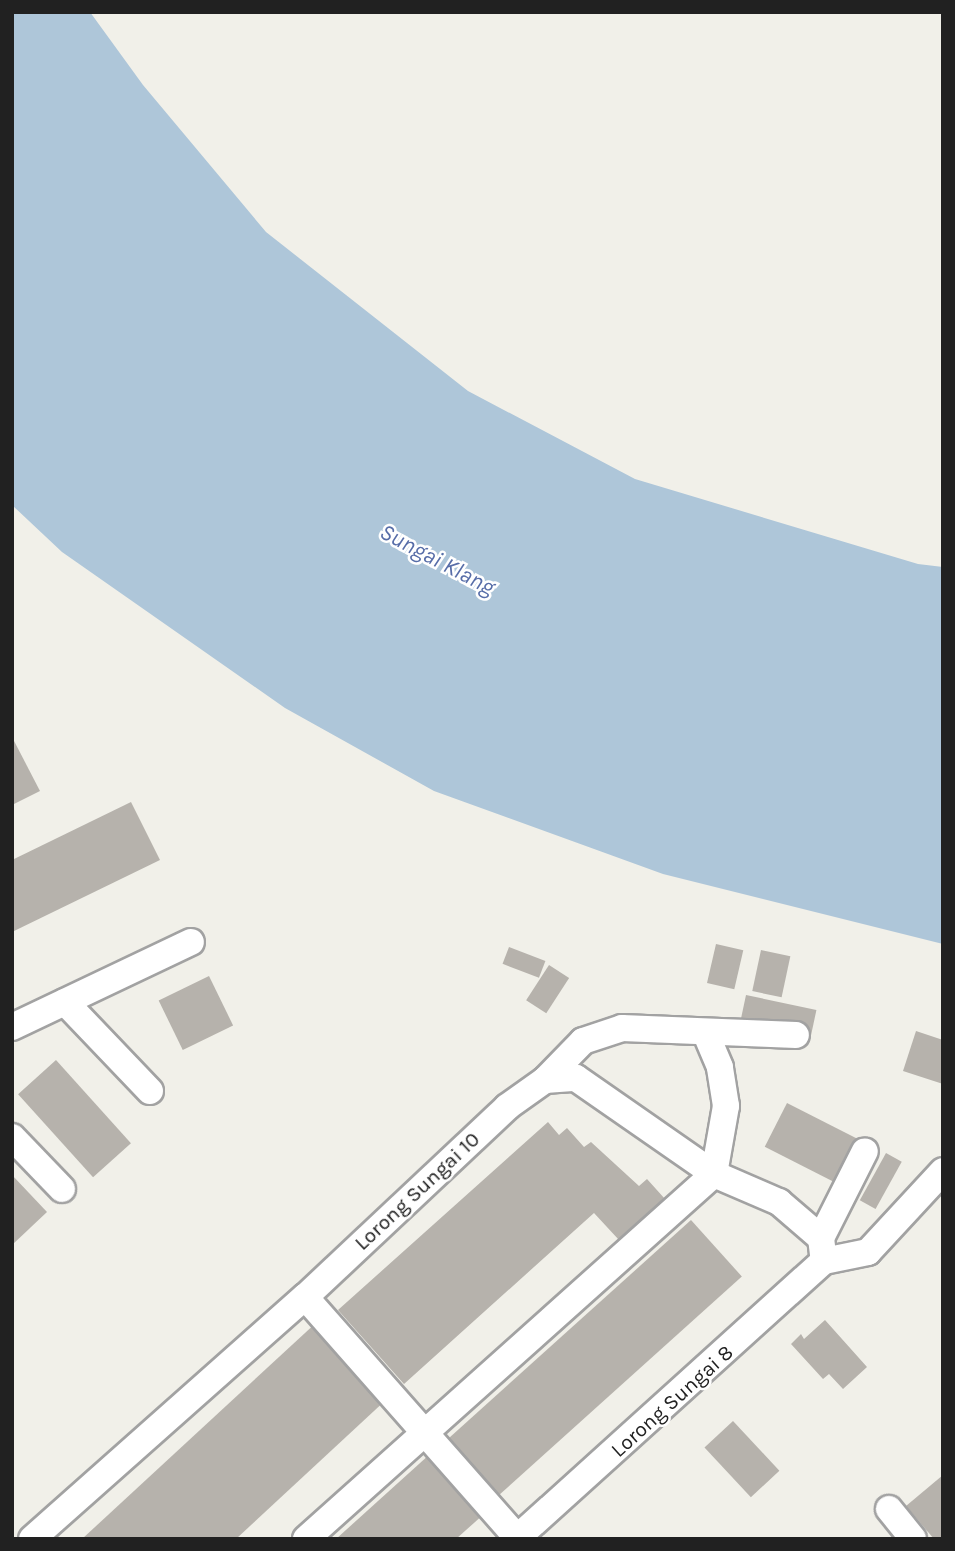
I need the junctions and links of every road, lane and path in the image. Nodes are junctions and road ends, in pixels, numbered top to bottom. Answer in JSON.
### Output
{"nodes":[{"id":1,"x":191,"y":942,"type":"dead end"},
{"id":2,"x":65,"y":1002,"type":"junction"},
{"id":3,"x":12,"y":1027,"type":"edge"},
{"id":4,"x":705,"y":1032,"type":"junction"},
{"id":5,"x":796,"y":1035,"type":"dead end"},
{"id":6,"x":545,"y":1080,"type":"junction"},
{"id":7,"x":150,"y":1091,"type":"dead end"},
{"id":8,"x":12,"y":1138,"type":"edge"},
{"id":9,"x":864,"y":1151,"type":"dead end"},
{"id":10,"x":943,"y":1171,"type":"edge"},
{"id":11,"x":714,"y":1174,"type":"junction"},
{"id":12,"x":62,"y":1189,"type":"dead end"},
{"id":13,"x":823,"y":1250,"type":"junction"},
{"id":14,"x":305,"y":1297,"type":"junction"},
{"id":15,"x":422,"y":1431,"type":"junction"},
{"id":16,"x":889,"y":1509,"type":"dead end"},
{"id":17,"x":517,"y":1538,"type":"edge"},
{"id":18,"x":32,"y":1539,"type":"edge"},
{"id":19,"x":306,"y":1539,"type":"edge"},
{"id":20,"x":913,"y":1539,"type":"edge"}],
"edges":[{"from":1,"to":2,"type":"street"},
{"from":2,"to":3,"type":"street"},
{"from":2,"to":7,"type":"street"},
{"from":4,"to":5,"type":"street","name":"Lorong Sungai 10"},
{"from":4,"to":6,"type":"street","name":"Lorong Sungai 10"},
{"from":4,"to":11,"type":"street"},
{"from":6,"to":11,"type":"street"},
{"from":6,"to":14,"type":"street","name":"Lorong Sungai 10"},
{"from":8,"to":12,"type":"street"},
{"from":9,"to":13,"type":"street"},
{"from":10,"to":13,"type":"street"},
{"from":11,"to":13,"type":"street"},
{"from":11,"to":15,"type":"street"},
{"from":13,"to":17,"type":"street","name":"Lorong Sungai 8"},
{"from":14,"to":15,"type":"street"},
{"from":14,"to":18,"type":"street","name":"Lorong Sungai 10"},
{"from":15,"to":17,"type":"street"},
{"from":15,"to":19,"type":"street"},
{"from":16,"to":20,"type":"street"}]}
